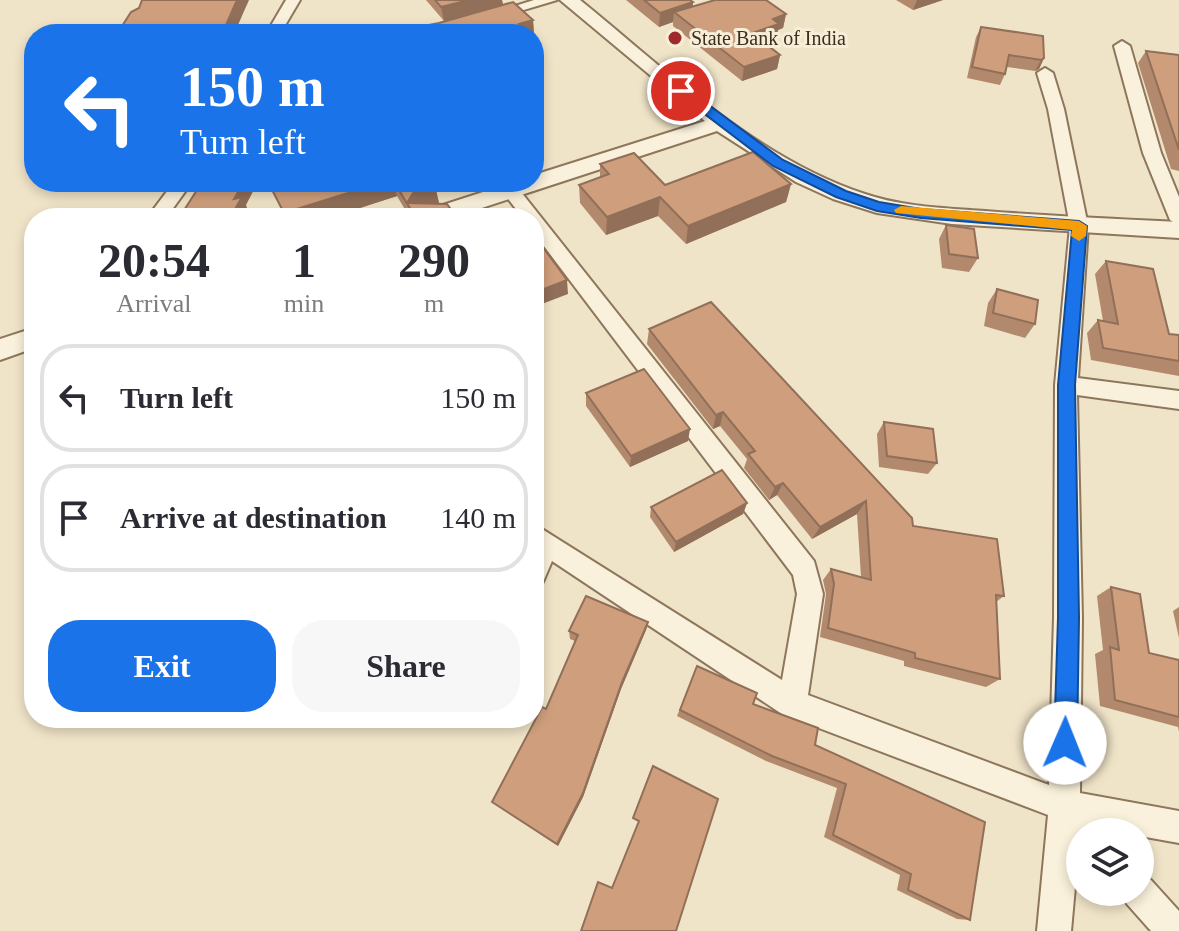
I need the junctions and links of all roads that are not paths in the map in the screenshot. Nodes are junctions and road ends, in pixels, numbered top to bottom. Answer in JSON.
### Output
{"nodes":[{"id":1,"x":293,"y":0,"type":"edge"},
{"id":2,"x":550,"y":0,"type":"edge"},
{"id":3,"x":569,"y":0,"type":"edge"},
{"id":4,"x":473,"y":21,"type":"edge"},
{"id":5,"x":279,"y":24,"type":"edge"},
{"id":6,"x":1122,"y":46,"type":"dead end"},
{"id":7,"x":1045,"y":73,"type":"dead end"},
{"id":8,"x":720,"y":123,"type":"junction"},
{"id":9,"x":544,"y":180,"type":"edge"},
{"id":10,"x":508,"y":192,"type":"edge"},
{"id":11,"x":512,"y":192,"type":"edge"},
{"id":12,"x":457,"y":208,"type":"edge"},
{"id":13,"x":524,"y":208,"type":"edge"},
{"id":14,"x":1179,"y":220,"type":"edge"},
{"id":15,"x":1079,"y":226,"type":"junction"},
{"id":16,"x":1179,"y":230,"type":"edge"},
{"id":17,"x":544,"y":233,"type":"edge"},
{"id":18,"x":24,"y":342,"type":"edge"},
{"id":19,"x":0,"y":350,"type":"edge"},
{"id":20,"x":1066,"y":385,"type":"junction"},
{"id":21,"x":1179,"y":400,"type":"edge"},
{"id":22,"x":544,"y":542,"type":"edge"},
{"id":23,"x":792,"y":704,"type":"junction"},
{"id":24,"x":1064,"y":806,"type":"junction"},
{"id":25,"x":1074,"y":818,"type":"edge"},
{"id":26,"x":1179,"y":827,"type":"edge"},
{"id":27,"x":1152,"y":906,"type":"edge"},
{"id":28,"x":1054,"y":931,"type":"edge"},
{"id":29,"x":1174,"y":931,"type":"edge"}],
"edges":[{"from":1,"to":5,"type":"street"},
{"from":2,"to":4,"type":"street"},
{"from":3,"to":8,"type":"street"},
{"from":6,"to":14,"type":"street"},
{"from":7,"to":15,"type":"street"},
{"from":8,"to":9,"type":"street"},
{"from":8,"to":15,"type":"street"},
{"from":10,"to":12,"type":"street"},
{"from":11,"to":13,"type":"street"},
{"from":15,"to":16,"type":"street"},
{"from":15,"to":20,"type":"street"},
{"from":17,"to":23,"type":"street"},
{"from":18,"to":19,"type":"street"},
{"from":20,"to":21,"type":"street"},
{"from":20,"to":24,"type":"street"},
{"from":22,"to":23,"type":"street"},
{"from":23,"to":24,"type":"street"},
{"from":24,"to":25,"type":"street"},
{"from":24,"to":26,"type":"street"},
{"from":24,"to":28,"type":"street"},
{"from":27,"to":29,"type":"street"}]}
